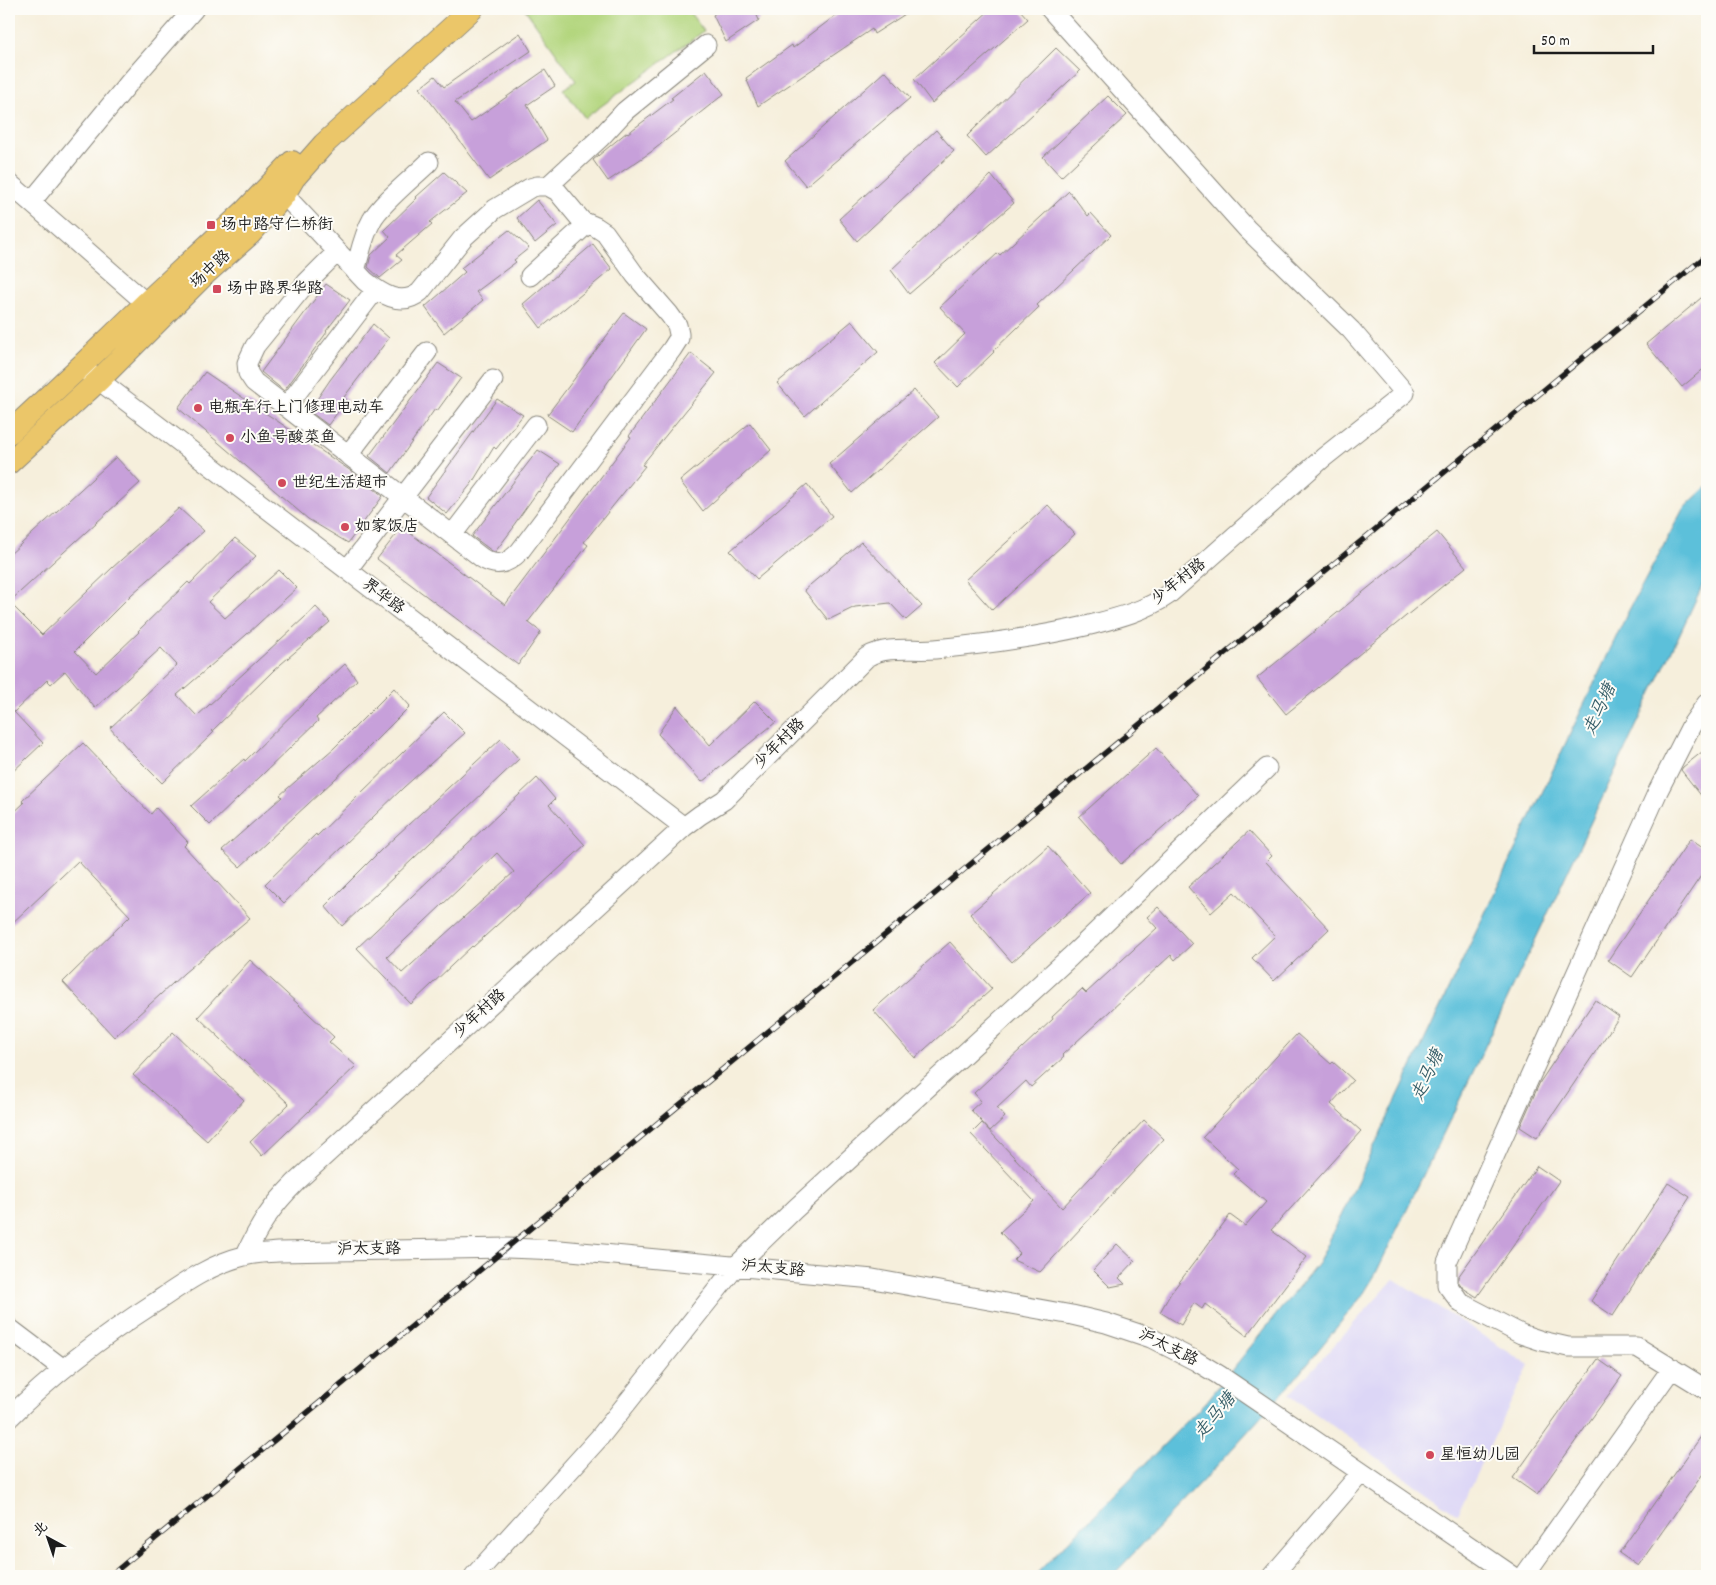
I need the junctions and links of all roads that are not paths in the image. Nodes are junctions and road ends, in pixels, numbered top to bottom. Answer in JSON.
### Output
{"nodes":[{"id":1,"x":194,"y":9,"type":"edge"},
{"id":2,"x":454,"y":9,"type":"edge"},
{"id":3,"x":472,"y":9,"type":"edge"},
{"id":4,"x":1050,"y":9,"type":"edge"},
{"id":5,"x":706,"y":45,"type":"dead end"},
{"id":6,"x":429,"y":162,"type":"dead end"},
{"id":7,"x":9,"y":183,"type":"edge"},
{"id":8,"x":548,"y":186,"type":"junction"},
{"id":9,"x":279,"y":189,"type":"junction"},
{"id":10,"x":31,"y":202,"type":"junction"},
{"id":11,"x":587,"y":224,"type":"junction"},
{"id":12,"x":336,"y":252,"type":"junction"},
{"id":13,"x":355,"y":271,"type":"junction"},
{"id":14,"x":530,"y":276,"type":"dead end"},
{"id":15,"x":376,"y":289,"type":"junction"},
{"id":16,"x":146,"y":303,"type":"junction"},
{"id":17,"x":427,"y":352,"type":"dead end"},
{"id":18,"x":90,"y":373,"type":"junction"},
{"id":19,"x":493,"y":380,"type":"dead end"},
{"id":20,"x":286,"y":407,"type":"junction"},
{"id":21,"x":536,"y":425,"type":"dead end"},
{"id":22,"x":9,"y":433,"type":"edge"},
{"id":23,"x":348,"y":455,"type":"junction"},
{"id":24,"x":9,"y":463,"type":"edge"},
{"id":25,"x":403,"y":497,"type":"junction"},
{"id":26,"x":452,"y":535,"type":"junction"},
{"id":27,"x":347,"y":570,"type":"junction"},
{"id":28,"x":1707,"y":703,"type":"edge"},
{"id":29,"x":1267,"y":768,"type":"dead end"},
{"id":30,"x":684,"y":827,"type":"junction"},
{"id":31,"x":245,"y":1256,"type":"junction"},
{"id":32,"x":736,"y":1266,"type":"junction"},
{"id":33,"x":9,"y":1328,"type":"edge"},
{"id":34,"x":62,"y":1368,"type":"junction"},
{"id":35,"x":1672,"y":1368,"type":"junction"},
{"id":36,"x":1707,"y":1390,"type":"edge"},
{"id":37,"x":9,"y":1418,"type":"edge"},
{"id":38,"x":1361,"y":1473,"type":"junction"},
{"id":39,"x":474,"y":1576,"type":"edge"},
{"id":40,"x":1272,"y":1576,"type":"edge"},
{"id":41,"x":1513,"y":1576,"type":"edge"},
{"id":42,"x":1524,"y":1576,"type":"edge"}],
"edges":[{"from":1,"to":10,"type":"street"},
{"from":2,"to":9,"type":"main road","name":"场中路"},
{"from":3,"to":9,"type":"main road","name":"场中路"},
{"from":4,"to":30,"type":"street","name":"少年村路"},
{"from":5,"to":8,"type":"street"},
{"from":6,"to":13,"type":"street"},
{"from":7,"to":10,"type":"street"},
{"from":8,"to":11,"type":"street"},
{"from":8,"to":15,"type":"street"},
{"from":9,"to":12,"type":"street"},
{"from":9,"to":16,"type":"main road","name":"场中路"},
{"from":9,"to":18,"type":"main road","name":"场中路"},
{"from":10,"to":16,"type":"street"},
{"from":11,"to":14,"type":"street"},
{"from":11,"to":26,"type":"street"},
{"from":12,"to":13,"type":"street"},
{"from":12,"to":20,"type":"street"},
{"from":13,"to":15,"type":"street"},
{"from":15,"to":20,"type":"street"},
{"from":16,"to":18,"type":"main road","name":"场中路"},
{"from":17,"to":23,"type":"street"},
{"from":18,"to":22,"type":"main road","name":"场中路"},
{"from":18,"to":24,"type":"main road","name":"场中路"},
{"from":18,"to":27,"type":"street","name":"界华路"},
{"from":19,"to":25,"type":"street"},
{"from":20,"to":23,"type":"street"},
{"from":21,"to":26,"type":"street"},
{"from":23,"to":25,"type":"street"},
{"from":25,"to":26,"type":"street"},
{"from":25,"to":27,"type":"street"},
{"from":27,"to":30,"type":"street","name":"界华路"},
{"from":28,"to":35,"type":"street"},
{"from":29,"to":32,"type":"street"},
{"from":30,"to":31,"type":"street","name":"少年村路"},
{"from":31,"to":32,"type":"street","name":"沪太支路"},
{"from":31,"to":34,"type":"street","name":"沪太支路"},
{"from":32,"to":38,"type":"street","name":"沪太支路"},
{"from":32,"to":39,"type":"street"},
{"from":33,"to":34,"type":"street"},
{"from":34,"to":37,"type":"street","name":"沪太支路"},
{"from":35,"to":36,"type":"street"},
{"from":35,"to":42,"type":"street"},
{"from":38,"to":40,"type":"street"},
{"from":38,"to":41,"type":"street","name":"沪太支路"}]}
